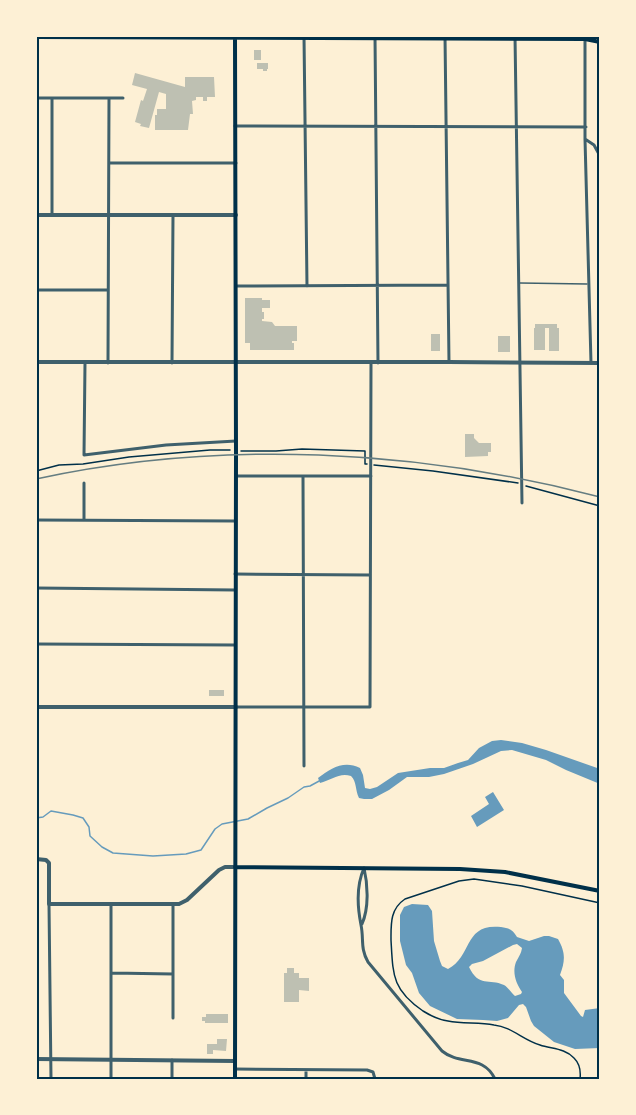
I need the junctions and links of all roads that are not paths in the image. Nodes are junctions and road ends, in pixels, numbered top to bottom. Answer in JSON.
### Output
{"nodes":[{"id":1,"x":594,"y":36,"type":"edge"},
{"id":2,"x":60,"y":37,"type":"edge"},
{"id":3,"x":110,"y":37,"type":"edge"},
{"id":4,"x":174,"y":37,"type":"edge"},
{"id":5,"x":235,"y":37,"type":"edge"},
{"id":6,"x":304,"y":37,"type":"edge"},
{"id":7,"x":375,"y":37,"type":"edge"},
{"id":8,"x":445,"y":37,"type":"edge"},
{"id":9,"x":515,"y":37,"type":"edge"},
{"id":10,"x":36,"y":38,"type":"edge"},
{"id":11,"x":585,"y":39,"type":"junction"},
{"id":12,"x":600,"y":42,"type":"edge"},
{"id":13,"x":36,"y":98,"type":"edge"},
{"id":14,"x":52,"y":98,"type":"junction"},
{"id":15,"x":109,"y":98,"type":"junction"},
{"id":16,"x":123,"y":98,"type":"dead end"},
{"id":17,"x":235,"y":126,"type":"junction"},
{"id":18,"x":305,"y":126,"type":"junction"},
{"id":19,"x":375,"y":127,"type":"junction"},
{"id":20,"x":445,"y":127,"type":"junction"},
{"id":21,"x":516,"y":127,"type":"junction"},
{"id":22,"x":586,"y":127,"type":"junction"},
{"id":23,"x":585,"y":140,"type":"junction"},
{"id":24,"x":600,"y":156,"type":"edge"},
{"id":25,"x":110,"y":163,"type":"junction"},
{"id":26,"x":236,"y":163,"type":"junction"},
{"id":27,"x":36,"y":215,"type":"edge"},
{"id":28,"x":52,"y":215,"type":"junction"},
{"id":29,"x":109,"y":215,"type":"junction"},
{"id":30,"x":236,"y":215,"type":"junction"},
{"id":31,"x":173,"y":216,"type":"junction"},
{"id":32,"x":519,"y":284,"type":"junction"},
{"id":33,"x":589,"y":284,"type":"junction"},
{"id":34,"x":448,"y":285,"type":"junction"},
{"id":35,"x":236,"y":286,"type":"junction"},
{"id":36,"x":307,"y":286,"type":"junction"},
{"id":37,"x":377,"y":286,"type":"junction"},
{"id":38,"x":36,"y":290,"type":"edge"},
{"id":39,"x":108,"y":290,"type":"junction"},
{"id":40,"x":36,"y":362,"type":"edge"},
{"id":41,"x":449,"y":362,"type":"junction"},
{"id":42,"x":85,"y":363,"type":"junction"},
{"id":43,"x":108,"y":363,"type":"junction"},
{"id":44,"x":172,"y":363,"type":"junction"},
{"id":45,"x":236,"y":363,"type":"junction"},
{"id":46,"x":371,"y":363,"type":"junction"},
{"id":47,"x":378,"y":363,"type":"junction"},
{"id":48,"x":520,"y":363,"type":"junction"},
{"id":49,"x":591,"y":363,"type":"junction"},
{"id":50,"x":600,"y":363,"type":"edge"},
{"id":51,"x":236,"y":441,"type":"junction"},
{"id":52,"x":236,"y":476,"type":"junction"},
{"id":53,"x":303,"y":476,"type":"junction"},
{"id":54,"x":371,"y":477,"type":"junction"},
{"id":55,"x":84,"y":483,"type":"dead end"},
{"id":56,"x":522,"y":503,"type":"dead end"},
{"id":57,"x":36,"y":520,"type":"edge"},
{"id":58,"x":84,"y":520,"type":"junction"},
{"id":59,"x":235,"y":521,"type":"junction"},
{"id":60,"x":235,"y":574,"type":"junction"},
{"id":61,"x":303,"y":575,"type":"junction"},
{"id":62,"x":370,"y":575,"type":"junction"},
{"id":63,"x":36,"y":588,"type":"edge"},
{"id":64,"x":235,"y":590,"type":"junction"},
{"id":65,"x":36,"y":644,"type":"edge"},
{"id":66,"x":235,"y":645,"type":"junction"},
{"id":67,"x":236,"y":707,"type":"junction"},
{"id":68,"x":303,"y":707,"type":"junction"},
{"id":69,"x":36,"y":708,"type":"edge"},
{"id":70,"x":304,"y":766,"type":"dead end"},
{"id":71,"x":36,"y":859,"type":"edge"},
{"id":72,"x":235,"y":867,"type":"junction"},
{"id":73,"x":364,"y":868,"type":"junction"},
{"id":74,"x":600,"y":891,"type":"edge"},
{"id":75,"x":49,"y":904,"type":"junction"},
{"id":76,"x":111,"y":905,"type":"junction"},
{"id":77,"x":173,"y":905,"type":"junction"},
{"id":78,"x":361,"y":925,"type":"junction"},
{"id":79,"x":112,"y":973,"type":"junction"},
{"id":80,"x":173,"y":974,"type":"junction"},
{"id":81,"x":173,"y":1018,"type":"dead end"},
{"id":82,"x":36,"y":1059,"type":"edge"},
{"id":83,"x":51,"y":1059,"type":"junction"},
{"id":84,"x":111,"y":1060,"type":"junction"},
{"id":85,"x":172,"y":1060,"type":"junction"},
{"id":86,"x":235,"y":1061,"type":"junction"},
{"id":87,"x":235,"y":1069,"type":"junction"},
{"id":88,"x":306,"y":1070,"type":"junction"},
{"id":89,"x":51,"y":1079,"type":"edge"},
{"id":90,"x":111,"y":1079,"type":"edge"},
{"id":91,"x":172,"y":1079,"type":"edge"},
{"id":92,"x":235,"y":1079,"type":"edge"},
{"id":93,"x":306,"y":1079,"type":"edge"},
{"id":94,"x":375,"y":1079,"type":"edge"},
{"id":95,"x":495,"y":1079,"type":"edge"}],
"edges":[{"from":1,"to":11,"type":"main road"},
{"from":2,"to":3,"type":"main road"},
{"from":2,"to":10,"type":"main road"},
{"from":3,"to":4,"type":"main road"},
{"from":4,"to":5,"type":"main road"},
{"from":5,"to":6,"type":"main road"},
{"from":5,"to":17,"type":"main road"},
{"from":6,"to":7,"type":"main road"},
{"from":6,"to":18,"type":"street"},
{"from":7,"to":8,"type":"main road"},
{"from":7,"to":19,"type":"street"},
{"from":8,"to":9,"type":"main road"},
{"from":8,"to":20,"type":"street"},
{"from":9,"to":11,"type":"main road"},
{"from":9,"to":21,"type":"street"},
{"from":11,"to":12,"type":"main road"},
{"from":11,"to":22,"type":"street"},
{"from":13,"to":14,"type":"street"},
{"from":14,"to":15,"type":"street"},
{"from":14,"to":28,"type":"street"},
{"from":15,"to":16,"type":"street"},
{"from":15,"to":25,"type":"street"},
{"from":17,"to":18,"type":"street"},
{"from":17,"to":26,"type":"main road"},
{"from":18,"to":19,"type":"street"},
{"from":18,"to":36,"type":"street"},
{"from":19,"to":20,"type":"street"},
{"from":19,"to":37,"type":"street"},
{"from":20,"to":21,"type":"street"},
{"from":20,"to":34,"type":"street"},
{"from":21,"to":22,"type":"street"},
{"from":21,"to":32,"type":"street"},
{"from":22,"to":23,"type":"street"},
{"from":23,"to":24,"type":"street"},
{"from":23,"to":33,"type":"street"},
{"from":25,"to":26,"type":"street"},
{"from":25,"to":29,"type":"street"},
{"from":26,"to":30,"type":"main road"},
{"from":27,"to":28,"type":"street"},
{"from":28,"to":29,"type":"street"},
{"from":29,"to":31,"type":"street"},
{"from":29,"to":39,"type":"street"},
{"from":30,"to":31,"type":"street"},
{"from":30,"to":35,"type":"main road"},
{"from":31,"to":44,"type":"street"},
{"from":32,"to":33,"type":"lane"},
{"from":32,"to":48,"type":"street"},
{"from":33,"to":49,"type":"street"},
{"from":34,"to":37,"type":"street"},
{"from":34,"to":41,"type":"street"},
{"from":35,"to":36,"type":"street"},
{"from":35,"to":45,"type":"main road"},
{"from":36,"to":37,"type":"street"},
{"from":37,"to":47,"type":"street"},
{"from":38,"to":39,"type":"street"},
{"from":39,"to":43,"type":"street"},
{"from":40,"to":42,"type":"street"},
{"from":41,"to":47,"type":"street"},
{"from":41,"to":48,"type":"street"},
{"from":42,"to":43,"type":"street"},
{"from":42,"to":51,"type":"street"},
{"from":43,"to":44,"type":"street"},
{"from":44,"to":45,"type":"street"},
{"from":45,"to":46,"type":"street"},
{"from":45,"to":51,"type":"main road"},
{"from":46,"to":47,"type":"street"},
{"from":46,"to":54,"type":"street"},
{"from":48,"to":49,"type":"street"},
{"from":48,"to":56,"type":"street"},
{"from":49,"to":50,"type":"street"},
{"from":51,"to":52,"type":"main road"},
{"from":52,"to":53,"type":"street"},
{"from":52,"to":59,"type":"main road"},
{"from":53,"to":54,"type":"street"},
{"from":53,"to":61,"type":"street"},
{"from":54,"to":62,"type":"street"},
{"from":55,"to":58,"type":"street"},
{"from":57,"to":58,"type":"street"},
{"from":58,"to":59,"type":"street"},
{"from":59,"to":60,"type":"main road"},
{"from":60,"to":61,"type":"street"},
{"from":60,"to":64,"type":"main road"},
{"from":61,"to":62,"type":"street"},
{"from":61,"to":68,"type":"street"},
{"from":62,"to":68,"type":"street"},
{"from":63,"to":64,"type":"street"},
{"from":64,"to":66,"type":"main road"},
{"from":65,"to":66,"type":"street"},
{"from":66,"to":67,"type":"main road"},
{"from":67,"to":68,"type":"street"},
{"from":67,"to":69,"type":"street"},
{"from":67,"to":72,"type":"main road"},
{"from":68,"to":70,"type":"street"},
{"from":71,"to":75,"type":"street"},
{"from":72,"to":73,"type":"main road"},
{"from":72,"to":77,"type":"street"},
{"from":72,"to":86,"type":"main road"},
{"from":73,"to":74,"type":"main road"},
{"from":73,"to":78,"type":"street"},
{"from":73,"to":78,"type":"street"},
{"from":75,"to":76,"type":"street"},
{"from":75,"to":83,"type":"street"},
{"from":76,"to":77,"type":"street"},
{"from":76,"to":79,"type":"street"},
{"from":77,"to":80,"type":"street"},
{"from":78,"to":95,"type":"street"},
{"from":79,"to":80,"type":"street"},
{"from":79,"to":84,"type":"street"},
{"from":80,"to":81,"type":"street"},
{"from":82,"to":83,"type":"street"},
{"from":83,"to":84,"type":"street"},
{"from":83,"to":89,"type":"street"},
{"from":84,"to":85,"type":"street"},
{"from":84,"to":90,"type":"street"},
{"from":85,"to":86,"type":"street"},
{"from":85,"to":91,"type":"street"},
{"from":86,"to":87,"type":"main road"},
{"from":87,"to":88,"type":"street"},
{"from":87,"to":92,"type":"main road"},
{"from":88,"to":93,"type":"street"},
{"from":88,"to":94,"type":"street"}]}
